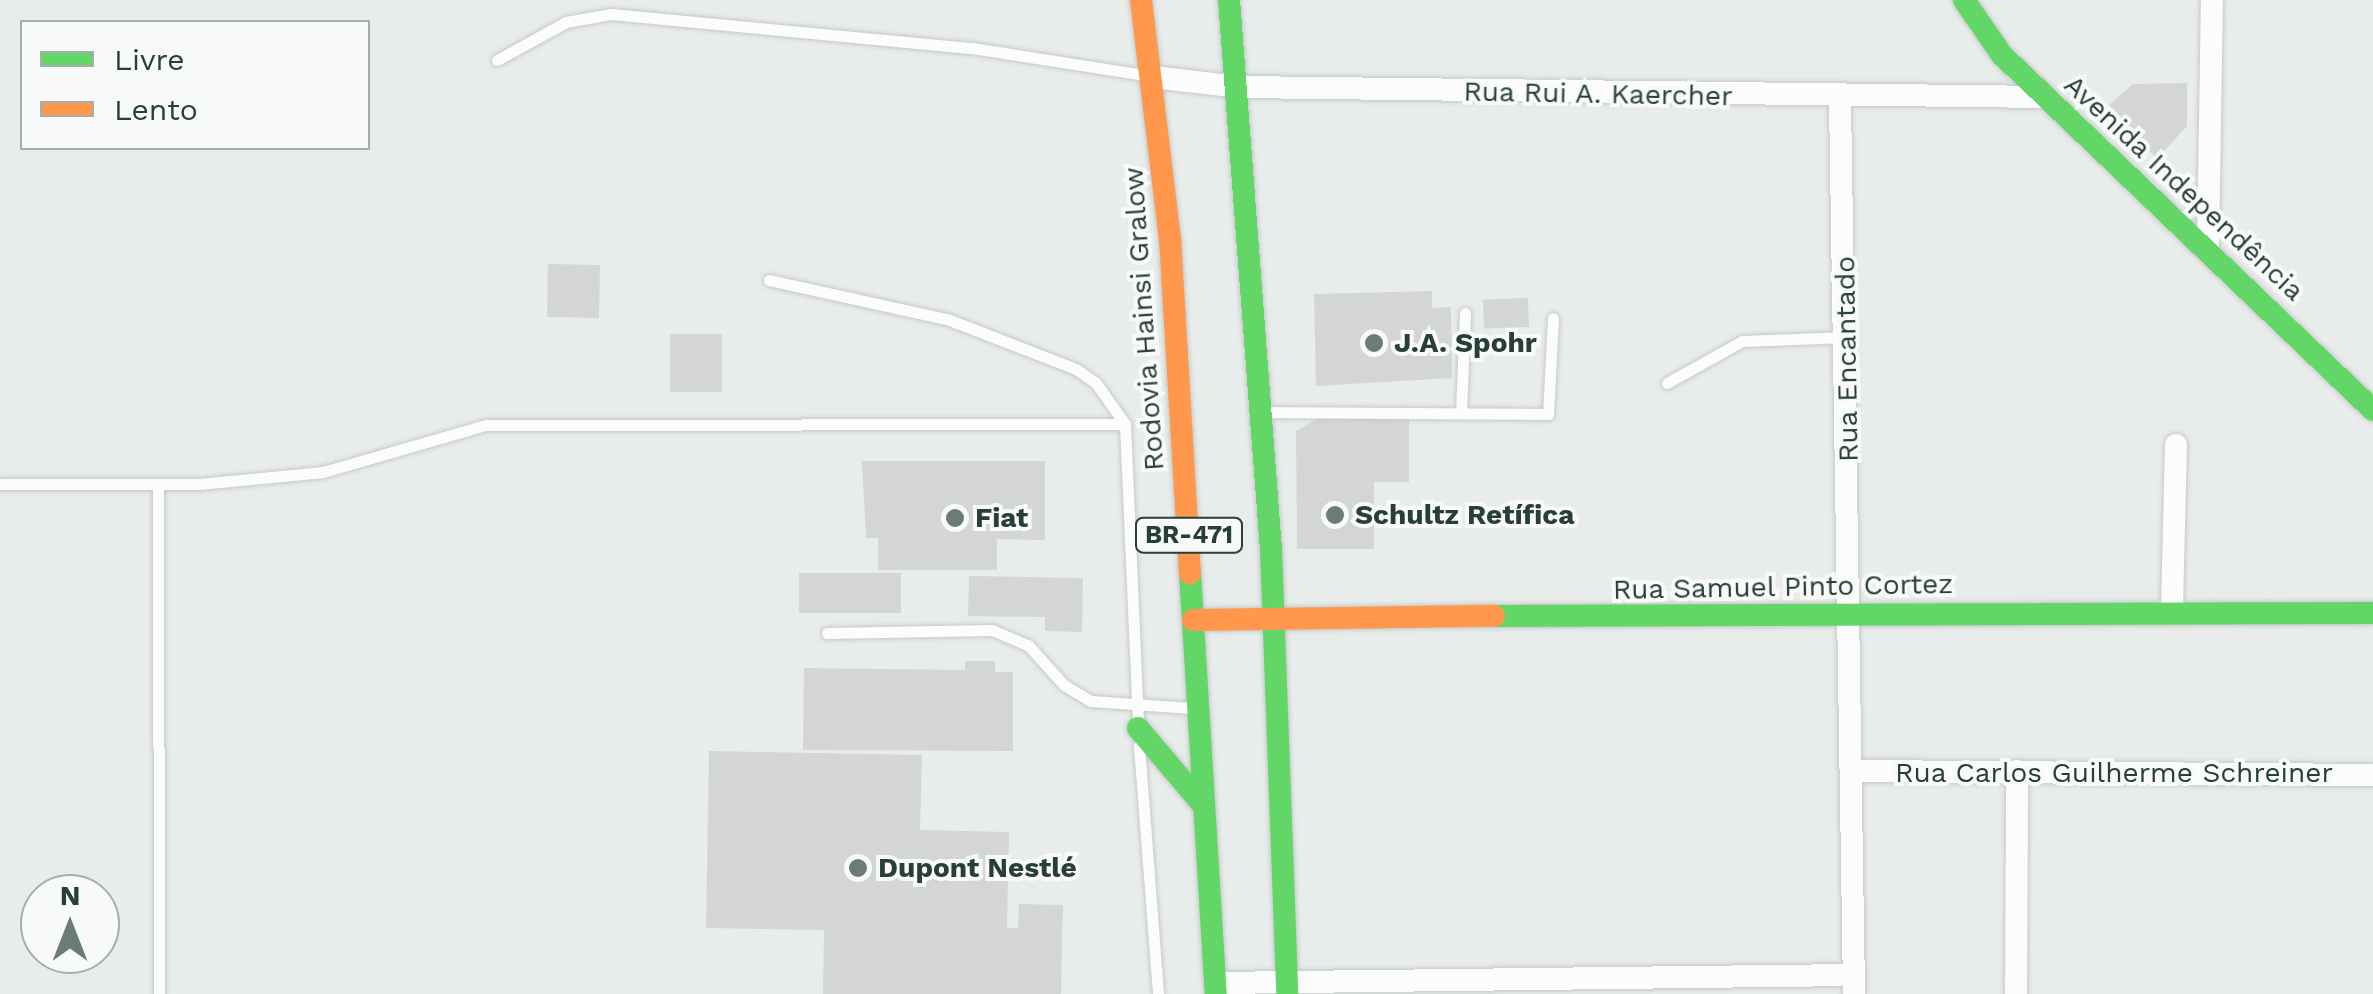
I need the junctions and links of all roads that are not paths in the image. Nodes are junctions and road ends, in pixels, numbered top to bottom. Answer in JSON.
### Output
{"nodes":[{"id":1,"x":1141,"y":0,"type":"edge"},
{"id":2,"x":1229,"y":0,"type":"edge"},
{"id":3,"x":1964,"y":0,"type":"edge"},
{"id":4,"x":2212,"y":0,"type":"edge"},
{"id":5,"x":498,"y":60,"type":"dead end"},
{"id":6,"x":1153,"y":77,"type":"junction"},
{"id":7,"x":1240,"y":87,"type":"junction"},
{"id":8,"x":2044,"y":97,"type":"junction"},
{"id":9,"x":1840,"y":99,"type":"junction"},
{"id":10,"x":2208,"y":250,"type":"junction"},
{"id":11,"x":769,"y":280,"type":"dead end"},
{"id":12,"x":1465,"y":313,"type":"dead end"},
{"id":13,"x":1553,"y":318,"type":"dead end"},
{"id":14,"x":1846,"y":337,"type":"junction"},
{"id":15,"x":1667,"y":383,"type":"dead end"},
{"id":16,"x":2373,"y":410,"type":"edge"},
{"id":17,"x":1262,"y":412,"type":"junction"},
{"id":18,"x":1461,"y":413,"type":"junction"},
{"id":19,"x":1124,"y":424,"type":"junction"},
{"id":20,"x":2176,"y":445,"type":"dead end"},
{"id":21,"x":0,"y":484,"type":"edge"},
{"id":22,"x":158,"y":484,"type":"junction"},
{"id":23,"x":2172,"y":608,"type":"junction"},
{"id":24,"x":2373,"y":613,"type":"edge"},
{"id":25,"x":1854,"y":618,"type":"junction"},
{"id":26,"x":1194,"y":620,"type":"junction"},
{"id":27,"x":1272,"y":620,"type":"junction"},
{"id":28,"x":827,"y":633,"type":"dead end"},
{"id":29,"x":1199,"y":708,"type":"junction"},
{"id":30,"x":1138,"y":718,"type":"junction"},
{"id":31,"x":1856,"y":771,"type":"junction"},
{"id":32,"x":2017,"y":771,"type":"junction"},
{"id":33,"x":2373,"y":775,"type":"edge"},
{"id":34,"x":1203,"y":806,"type":"junction"},
{"id":35,"x":1854,"y":984,"type":"edge"},
{"id":36,"x":1286,"y":986,"type":"edge"},
{"id":37,"x":1216,"y":988,"type":"edge"},
{"id":38,"x":159,"y":994,"type":"edge"},
{"id":39,"x":1158,"y":994,"type":"edge"},
{"id":40,"x":2016,"y":994,"type":"edge"}],
"edges":[{"from":1,"to":6,"type":"street","name":"Rodovia Hainsi Gralow","number":"BR-471"},
{"from":2,"to":7,"type":"street"},
{"from":3,"to":8,"type":"street","name":"Avenida Independência"},
{"from":4,"to":10,"type":"street"},
{"from":5,"to":6,"type":"lane"},
{"from":6,"to":7,"type":"street","name":"Rua Rui A. Kaercher"},
{"from":6,"to":26,"type":"street","name":"Rodovia Hainsi Gralow","number":"BR-471"},
{"from":7,"to":9,"type":"street","name":"Rua Rui A. Kaercher"},
{"from":7,"to":17,"type":"street"},
{"from":8,"to":9,"type":"street","name":"Rua Rui A. Kaercher"},
{"from":8,"to":10,"type":"street","name":"Avenida Independência"},
{"from":9,"to":14,"type":"street","name":"Rua Encantado"},
{"from":10,"to":16,"type":"street","name":"Avenida Independência"},
{"from":11,"to":19,"type":"lane"},
{"from":12,"to":18,"type":"lane"},
{"from":13,"to":18,"type":"lane"},
{"from":14,"to":15,"type":"lane"},
{"from":14,"to":25,"type":"street","name":"Rua Encantado"},
{"from":17,"to":18,"type":"lane"},
{"from":17,"to":27,"type":"street"},
{"from":19,"to":22,"type":"lane"},
{"from":19,"to":30,"type":"lane"},
{"from":20,"to":23,"type":"street"},
{"from":21,"to":22,"type":"lane"},
{"from":22,"to":38,"type":"lane"},
{"from":23,"to":24,"type":"street","name":"Rua Samuel Pinto Cortez"},
{"from":23,"to":25,"type":"street","name":"Rua Samuel Pinto Cortez"},
{"from":25,"to":27,"type":"street","name":"Rua Samuel Pinto Cortez"},
{"from":25,"to":31,"type":"street","name":"Rua Encantado"},
{"from":26,"to":27,"type":"street","name":"Rua Samuel Pinto Cortez"},
{"from":26,"to":29,"type":"street","name":"Rodovia Hainsi Gralow","number":"BR-471"},
{"from":27,"to":36,"type":"street"},
{"from":28,"to":30,"type":"lane"},
{"from":29,"to":30,"type":"lane"},
{"from":29,"to":34,"type":"street","name":"Rodovia Hainsi Gralow","number":"BR-471"},
{"from":30,"to":34,"type":"street"},
{"from":30,"to":39,"type":"lane"},
{"from":31,"to":32,"type":"street","name":"Rua Carlos Guilherme Schreiner"},
{"from":31,"to":35,"type":"street","name":"Rua Encantado"},
{"from":32,"to":33,"type":"street","name":"Rua Carlos Guilherme Schreiner"},
{"from":32,"to":40,"type":"street"},
{"from":34,"to":37,"type":"street","name":"Rodovia Hainsi Gralow","number":"BR-471"},
{"from":35,"to":36,"type":"street"},
{"from":36,"to":37,"type":"street"}]}
